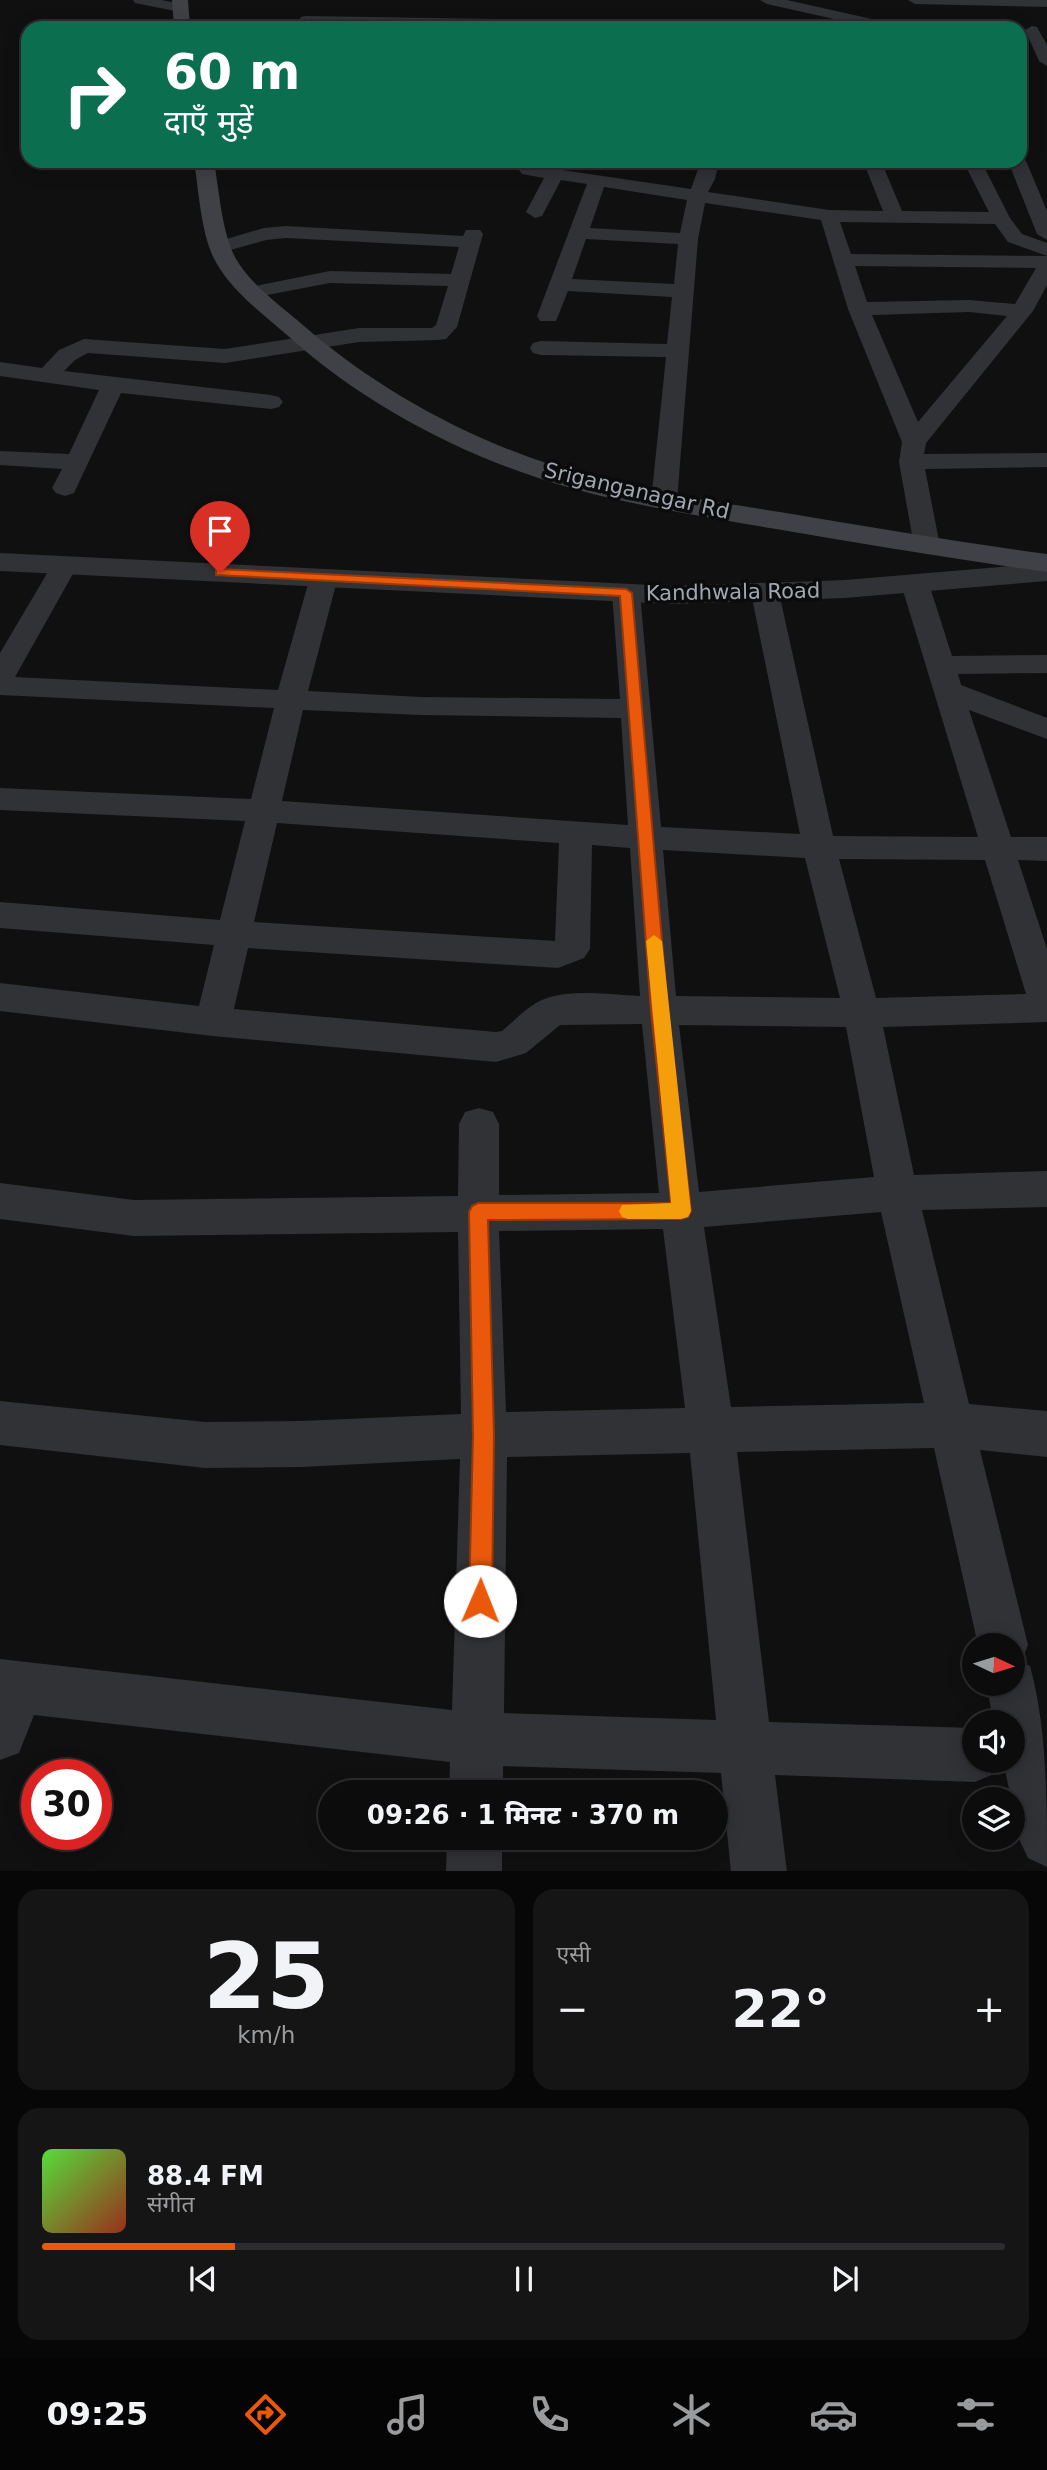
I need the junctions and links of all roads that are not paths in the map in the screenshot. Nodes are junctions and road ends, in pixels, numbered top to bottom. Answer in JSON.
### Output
{"nodes":[{"id":1,"x":140,"y":0,"type":"edge"},
{"id":2,"x":316,"y":0,"type":"edge"},
{"id":3,"x":767,"y":0,"type":"edge"},
{"id":4,"x":915,"y":0,"type":"edge"},
{"id":5,"x":1047,"y":3,"type":"edge"},
{"id":6,"x":180,"y":4,"type":"edge"},
{"id":7,"x":841,"y":16,"type":"junction"},
{"id":8,"x":455,"y":20,"type":"edge"},
{"id":9,"x":306,"y":21,"type":"edge"},
{"id":10,"x":332,"y":21,"type":"edge"},
{"id":11,"x":611,"y":21,"type":"edge"},
{"id":12,"x":703,"y":21,"type":"edge"},
{"id":13,"x":833,"y":21,"type":"edge"},
{"id":14,"x":863,"y":21,"type":"edge"},
{"id":15,"x":1033,"y":30,"type":"edge"},
{"id":16,"x":1047,"y":61,"type":"edge"},
{"id":17,"x":205,"y":168,"type":"edge"},
{"id":18,"x":708,"y":168,"type":"edge"},
{"id":19,"x":875,"y":168,"type":"edge"},
{"id":20,"x":976,"y":168,"type":"edge"},
{"id":21,"x":1020,"y":168,"type":"edge"},
{"id":22,"x":528,"y":170,"type":"dead end"},
{"id":23,"x":555,"y":174,"type":"junction"},
{"id":24,"x":597,"y":181,"type":"junction"},
{"id":25,"x":697,"y":197,"type":"junction"},
{"id":26,"x":535,"y":212,"type":"dead end"},
{"id":27,"x":829,"y":216,"type":"junction"},
{"id":28,"x":895,"y":217,"type":"junction"},
{"id":29,"x":1001,"y":218,"type":"junction"},
{"id":30,"x":578,"y":233,"type":"junction"},
{"id":31,"x":1047,"y":234,"type":"edge"},
{"id":32,"x":688,"y":239,"type":"junction"},
{"id":33,"x":220,"y":247,"type":"junction"},
{"id":34,"x":1047,"y":250,"type":"edge"},
{"id":35,"x":845,"y":260,"type":"junction"},
{"id":36,"x":1047,"y":265,"type":"edge"},
{"id":37,"x":457,"y":280,"type":"junction"},
{"id":38,"x":559,"y":284,"type":"junction"},
{"id":39,"x":682,"y":291,"type":"junction"},
{"id":40,"x":252,"y":292,"type":"junction"},
{"id":41,"x":1033,"y":302,"type":"edge"},
{"id":42,"x":859,"y":309,"type":"junction"},
{"id":43,"x":548,"y":316,"type":"dead end"},
{"id":44,"x":308,"y":344,"type":"junction"},
{"id":45,"x":541,"y":348,"type":"dead end"},
{"id":46,"x":676,"y":351,"type":"junction"},
{"id":47,"x":0,"y":369,"type":"edge"},
{"id":48,"x":48,"y":375,"type":"junction"},
{"id":49,"x":113,"y":385,"type":"junction"},
{"id":50,"x":271,"y":402,"type":"dead end"},
{"id":51,"x":913,"y":452,"type":"junction"},
{"id":52,"x":0,"y":458,"type":"edge"},
{"id":53,"x":1047,"y":460,"type":"edge"},
{"id":54,"x":77,"y":462,"type":"junction"},
{"id":55,"x":65,"y":488,"type":"dead end"},
{"id":56,"x":664,"y":501,"type":"junction"},
{"id":57,"x":926,"y":546,"type":"junction"},
{"id":58,"x":0,"y":562,"type":"edge"},
{"id":59,"x":1047,"y":563,"type":"edge"},
{"id":60,"x":65,"y":565,"type":"junction"},
{"id":61,"x":1047,"y":572,"type":"edge"},
{"id":62,"x":324,"y":577,"type":"junction"},
{"id":63,"x":915,"y":584,"type":"junction"},
{"id":64,"x":626,"y":593,"type":"junction"},
{"id":65,"x":765,"y":593,"type":"junction"},
{"id":66,"x":1047,"y":664,"type":"edge"},
{"id":67,"x":0,"y":678,"type":"edge"},
{"id":68,"x":945,"y":678,"type":"junction"},
{"id":69,"x":0,"y":686,"type":"edge"},
{"id":70,"x":290,"y":698,"type":"junction"},
{"id":71,"x":636,"y":709,"type":"junction"},
{"id":72,"x":1047,"y":729,"type":"edge"},
{"id":73,"x":0,"y":799,"type":"edge"},
{"id":74,"x":266,"y":811,"type":"junction"},
{"id":75,"x":576,"y":834,"type":"junction"},
{"id":76,"x":647,"y":838,"type":"junction"},
{"id":77,"x":819,"y":847,"type":"junction"},
{"id":78,"x":997,"y":849,"type":"junction"},
{"id":79,"x":1047,"y":849,"type":"edge"},
{"id":80,"x":0,"y":915,"type":"edge"},
{"id":81,"x":236,"y":934,"type":"junction"},
{"id":82,"x":0,"y":997,"type":"edge"},
{"id":83,"x":1047,"y":1007,"type":"edge"},
{"id":84,"x":659,"y":1011,"type":"junction"},
{"id":85,"x":862,"y":1013,"type":"junction"},
{"id":86,"x":213,"y":1022,"type":"junction"},
{"id":87,"x":479,"y":1124,"type":"dead end"},
{"id":88,"x":1047,"y":1189,"type":"edge"},
{"id":89,"x":897,"y":1193,"type":"junction"},
{"id":90,"x":0,"y":1201,"type":"edge"},
{"id":91,"x":681,"y":1211,"type":"junction"},
{"id":92,"x":478,"y":1212,"type":"junction"},
{"id":93,"x":0,"y":1423,"type":"edge"},
{"id":94,"x":952,"y":1426,"type":"junction"},
{"id":95,"x":711,"y":1430,"type":"junction"},
{"id":96,"x":1047,"y":1434,"type":"edge"},
{"id":97,"x":484,"y":1435,"type":"junction"},
{"id":98,"x":1000,"y":1633,"type":"edge"},
{"id":99,"x":1015,"y":1696,"type":"edge"},
{"id":100,"x":6,"y":1703,"type":"edge"},
{"id":101,"x":477,"y":1739,"type":"junction"},
{"id":102,"x":745,"y":1747,"type":"junction"},
{"id":103,"x":962,"y":1755,"type":"edge"},
{"id":104,"x":1030,"y":1757,"type":"edge"},
{"id":105,"x":476,"y":1780,"type":"edge"},
{"id":106,"x":1047,"y":1839,"type":"edge"},
{"id":107,"x":475,"y":1850,"type":"edge"},
{"id":108,"x":474,"y":1871,"type":"edge"},
{"id":109,"x":759,"y":1871,"type":"edge"}],
"edges":[{"from":1,"to":6,"type":"street"},
{"from":2,"to":9,"type":"street"},
{"from":3,"to":7,"type":"street"},
{"from":4,"to":5,"type":"street"},
{"from":7,"to":13,"type":"street"},
{"from":7,"to":14,"type":"street"},
{"from":8,"to":10,"type":"street"},
{"from":8,"to":11,"type":"street"},
{"from":11,"to":12,"type":"street"},
{"from":15,"to":16,"type":"street"},
{"from":17,"to":33,"type":"main road","name":"Sriganganagar Rd"},
{"from":18,"to":25,"type":"street"},
{"from":19,"to":28,"type":"street"},
{"from":20,"to":29,"type":"street"},
{"from":21,"to":31,"type":"street"},
{"from":22,"to":23,"type":"street"},
{"from":23,"to":24,"type":"street"},
{"from":23,"to":26,"type":"street"},
{"from":24,"to":25,"type":"street"},
{"from":24,"to":30,"type":"street"},
{"from":25,"to":27,"type":"street"},
{"from":25,"to":32,"type":"street"},
{"from":27,"to":28,"type":"street"},
{"from":27,"to":35,"type":"street"},
{"from":28,"to":29,"type":"street"},
{"from":29,"to":34,"type":"street"},
{"from":30,"to":32,"type":"street"},
{"from":30,"to":38,"type":"street"},
{"from":32,"to":39,"type":"street"},
{"from":33,"to":37,"type":"street"},
{"from":33,"to":40,"type":"main road","name":"Sriganganagar Rd"},
{"from":35,"to":36,"type":"street"},
{"from":35,"to":42,"type":"street"},
{"from":36,"to":41,"type":"street"},
{"from":37,"to":40,"type":"street"},
{"from":37,"to":44,"type":"street"},
{"from":38,"to":39,"type":"street"},
{"from":38,"to":43,"type":"street"},
{"from":39,"to":46,"type":"street"},
{"from":40,"to":44,"type":"main road","name":"Sriganganagar Rd"},
{"from":41,"to":42,"type":"street"},
{"from":41,"to":51,"type":"street"},
{"from":42,"to":51,"type":"street"},
{"from":44,"to":48,"type":"street"},
{"from":44,"to":56,"type":"main road","name":"Sriganganagar Rd"},
{"from":45,"to":46,"type":"street"},
{"from":46,"to":56,"type":"street"},
{"from":47,"to":48,"type":"street"},
{"from":48,"to":49,"type":"street"},
{"from":49,"to":50,"type":"street"},
{"from":49,"to":54,"type":"street"},
{"from":51,"to":53,"type":"street"},
{"from":51,"to":57,"type":"street"},
{"from":52,"to":54,"type":"street"},
{"from":54,"to":55,"type":"street"},
{"from":56,"to":57,"type":"main road","name":"Sriganganagar Rd"},
{"from":57,"to":59,"type":"main road","name":"Sriganganagar Rd"},
{"from":58,"to":60,"type":"street","name":"Kandhwala Road"},
{"from":60,"to":62,"type":"street","name":"Kandhwala Road"},
{"from":60,"to":67,"type":"street"},
{"from":61,"to":63,"type":"street","name":"Kandhwala Road"},
{"from":62,"to":64,"type":"street","name":"Kandhwala Road"},
{"from":62,"to":70,"type":"street"},
{"from":63,"to":65,"type":"street","name":"Kandhwala Road"},
{"from":63,"to":68,"type":"street"},
{"from":64,"to":65,"type":"street","name":"Kandhwala Road"},
{"from":64,"to":71,"type":"street"},
{"from":65,"to":77,"type":"street"},
{"from":66,"to":68,"type":"street"},
{"from":68,"to":72,"type":"street"},
{"from":68,"to":78,"type":"street"},
{"from":69,"to":70,"type":"street"},
{"from":70,"to":71,"type":"street"},
{"from":70,"to":74,"type":"street"},
{"from":71,"to":76,"type":"street"},
{"from":73,"to":74,"type":"street"},
{"from":74,"to":75,"type":"street"},
{"from":74,"to":81,"type":"street"},
{"from":75,"to":76,"type":"street"},
{"from":75,"to":81,"type":"street"},
{"from":76,"to":77,"type":"street"},
{"from":76,"to":84,"type":"street"},
{"from":77,"to":78,"type":"street"},
{"from":77,"to":85,"type":"street"},
{"from":78,"to":79,"type":"street"},
{"from":78,"to":83,"type":"street"},
{"from":80,"to":81,"type":"street"},
{"from":81,"to":86,"type":"street"},
{"from":82,"to":86,"type":"street"},
{"from":83,"to":85,"type":"street"},
{"from":84,"to":85,"type":"street"},
{"from":84,"to":86,"type":"street"},
{"from":84,"to":91,"type":"street"},
{"from":85,"to":89,"type":"street"},
{"from":87,"to":92,"type":"street"},
{"from":88,"to":89,"type":"street"},
{"from":89,"to":91,"type":"street"},
{"from":89,"to":94,"type":"street"},
{"from":90,"to":92,"type":"street"},
{"from":91,"to":92,"type":"street"},
{"from":91,"to":95,"type":"street"},
{"from":92,"to":97,"type":"street"},
{"from":93,"to":97,"type":"street"},
{"from":94,"to":95,"type":"street"},
{"from":94,"to":96,"type":"street"},
{"from":94,"to":98,"type":"street"},
{"from":95,"to":97,"type":"street"},
{"from":95,"to":102,"type":"street"},
{"from":97,"to":101,"type":"street"},
{"from":99,"to":104,"type":"street"},
{"from":100,"to":101,"type":"street"},
{"from":101,"to":102,"type":"street"},
{"from":101,"to":105,"type":"street"},
{"from":102,"to":103,"type":"street"},
{"from":102,"to":109,"type":"street"},
{"from":104,"to":106,"type":"street"},
{"from":107,"to":108,"type":"street"}]}
